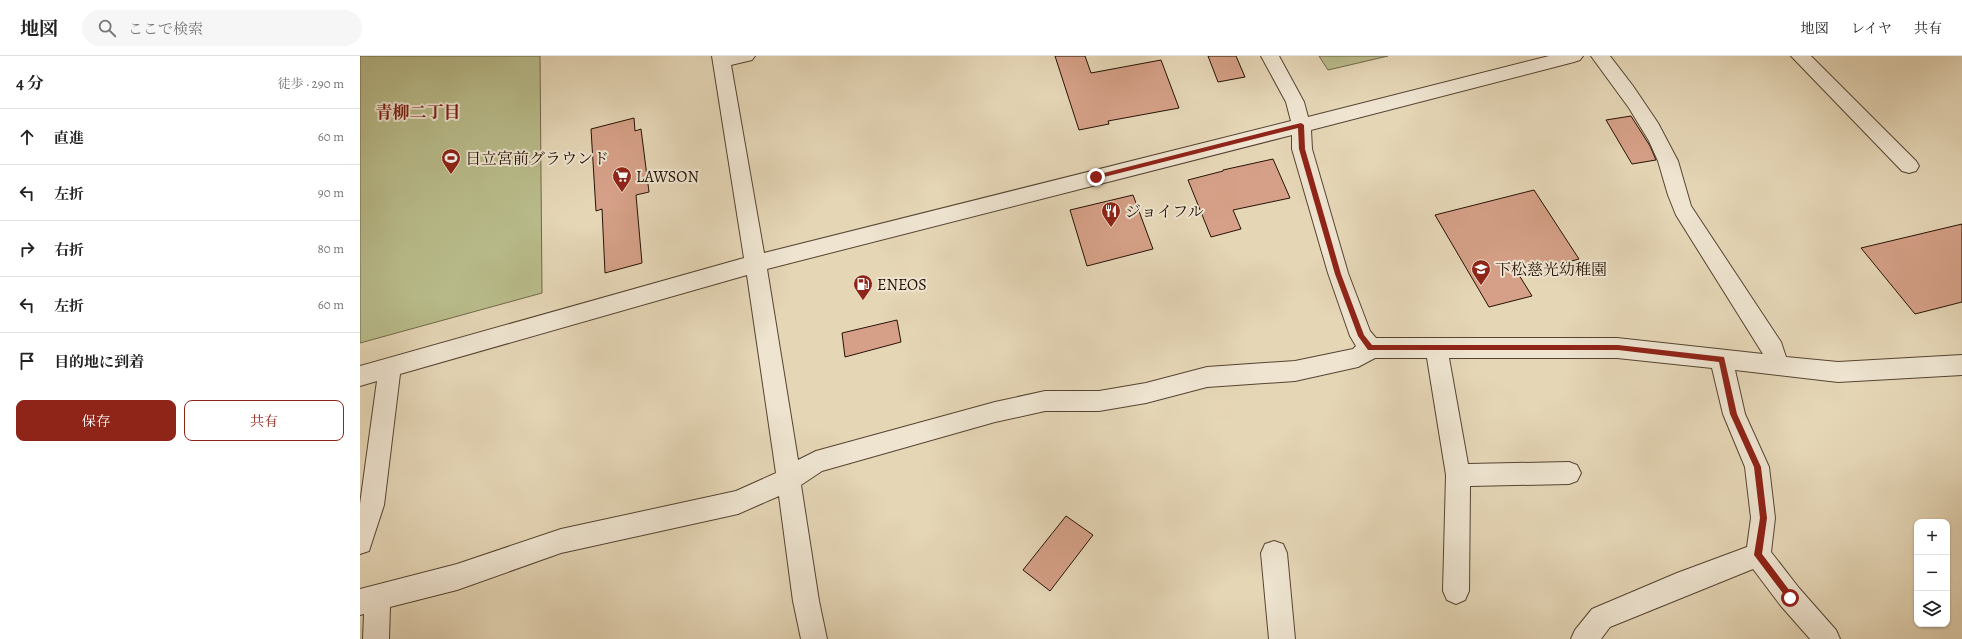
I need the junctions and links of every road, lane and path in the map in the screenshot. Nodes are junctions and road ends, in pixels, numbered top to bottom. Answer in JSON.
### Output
{"nodes":[{"id":1,"x":746,"y":56,"type":"edge"},
{"id":2,"x":1270,"y":56,"type":"edge"},
{"id":3,"x":1574,"y":56,"type":"edge"},
{"id":4,"x":1600,"y":56,"type":"edge"},
{"id":5,"x":1800,"y":56,"type":"edge"},
{"id":6,"x":721,"y":59,"type":"edge"},
{"id":7,"x":1301,"y":125,"type":"junction"},
{"id":8,"x":1909,"y":166,"type":"dead end"},
{"id":9,"x":754,"y":264,"type":"junction"},
{"id":10,"x":1371,"y":348,"type":"junction"},
{"id":11,"x":1436,"y":348,"type":"junction"},
{"id":12,"x":1721,"y":359,"type":"junction"},
{"id":13,"x":1777,"y":365,"type":"junction"},
{"id":14,"x":1962,"y":365,"type":"edge"},
{"id":15,"x":390,"y":368,"type":"junction"},
{"id":16,"x":360,"y":376,"type":"edge"},
{"id":17,"x":1569,"y":473,"type":"dead end"},
{"id":18,"x":1458,"y":475,"type":"junction"},
{"id":19,"x":789,"y":479,"type":"junction"},
{"id":20,"x":360,"y":542,"type":"edge"},
{"id":21,"x":1274,"y":553,"type":"dead end"},
{"id":22,"x":1758,"y":555,"type":"junction"},
{"id":23,"x":1456,"y":590,"type":"dead end"},
{"id":24,"x":368,"y":600,"type":"edge"},
{"id":25,"x":376,"y":639,"type":"edge"},
{"id":26,"x":814,"y":639,"type":"edge"},
{"id":27,"x":1282,"y":639,"type":"edge"},
{"id":28,"x":1584,"y":639,"type":"edge"},
{"id":29,"x":1827,"y":639,"type":"edge"}],
"edges":[{"from":1,"to":6,"type":"street"},
{"from":2,"to":7,"type":"street"},
{"from":3,"to":7,"type":"street"},
{"from":4,"to":13,"type":"street"},
{"from":5,"to":8,"type":"street"},
{"from":6,"to":9,"type":"street"},
{"from":7,"to":9,"type":"street"},
{"from":7,"to":10,"type":"street"},
{"from":9,"to":15,"type":"street"},
{"from":9,"to":19,"type":"street"},
{"from":10,"to":11,"type":"street"},
{"from":10,"to":19,"type":"street"},
{"from":11,"to":12,"type":"street"},
{"from":11,"to":18,"type":"street"},
{"from":12,"to":13,"type":"street"},
{"from":12,"to":22,"type":"street"},
{"from":13,"to":14,"type":"street"},
{"from":15,"to":16,"type":"street"},
{"from":15,"to":20,"type":"street"},
{"from":17,"to":18,"type":"street"},
{"from":18,"to":23,"type":"street"},
{"from":19,"to":24,"type":"street"},
{"from":19,"to":26,"type":"street"},
{"from":21,"to":27,"type":"street"},
{"from":22,"to":28,"type":"street"},
{"from":22,"to":29,"type":"street"},
{"from":24,"to":25,"type":"street"}]}
